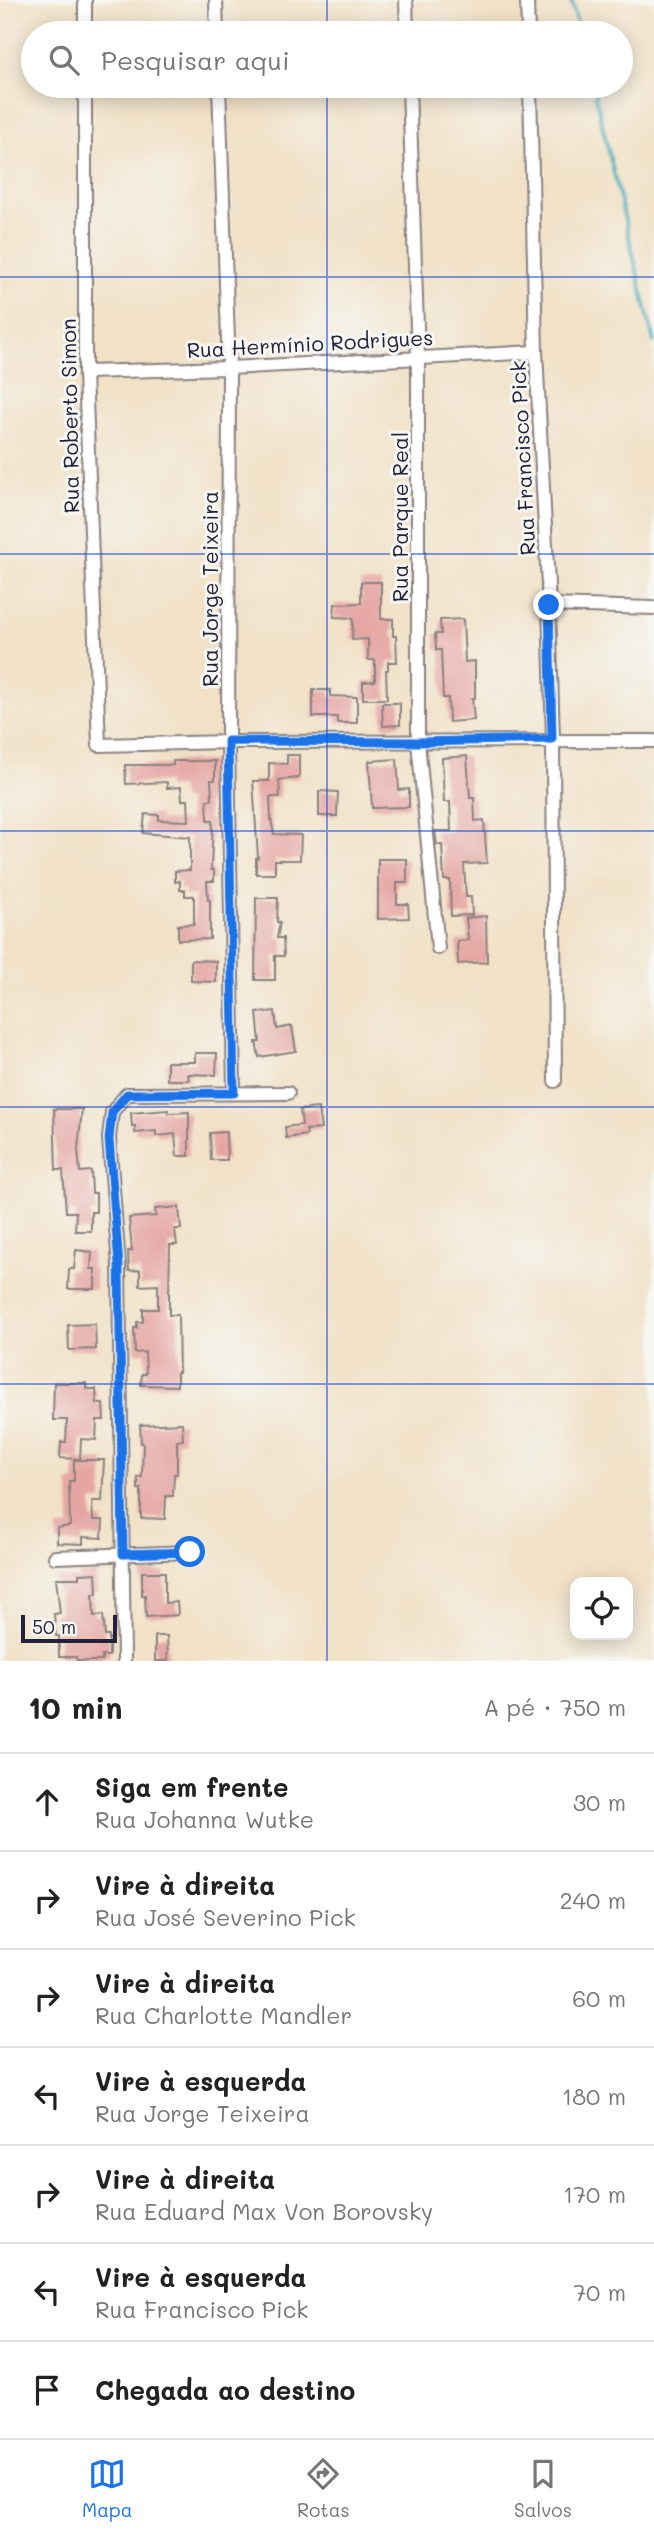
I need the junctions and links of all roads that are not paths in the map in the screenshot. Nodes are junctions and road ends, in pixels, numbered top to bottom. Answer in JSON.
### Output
{"nodes":[{"id":1,"x":85,"y":0,"type":"edge"},
{"id":2,"x":216,"y":0,"type":"edge"},
{"id":3,"x":406,"y":0,"type":"edge"},
{"id":4,"x":527,"y":0,"type":"edge"},
{"id":5,"x":85,"y":21,"type":"edge"},
{"id":6,"x":217,"y":21,"type":"edge"},
{"id":7,"x":407,"y":21,"type":"edge"},
{"id":8,"x":528,"y":21,"type":"edge"},
{"id":9,"x":85,"y":98,"type":"edge"},
{"id":10,"x":219,"y":98,"type":"edge"},
{"id":11,"x":409,"y":98,"type":"edge"},
{"id":12,"x":530,"y":98,"type":"edge"},
{"id":13,"x":536,"y":352,"type":"junction"},
{"id":14,"x":418,"y":357,"type":"junction"},
{"id":15,"x":229,"y":368,"type":"junction"},
{"id":16,"x":85,"y":372,"type":"junction"},
{"id":17,"x":549,"y":605,"type":"junction"},
{"id":18,"x":654,"y":607,"type":"edge"},
{"id":19,"x":552,"y":739,"type":"junction"},
{"id":20,"x":228,"y":741,"type":"junction"},
{"id":21,"x":654,"y":741,"type":"edge"},
{"id":22,"x":418,"y":742,"type":"junction"},
{"id":23,"x":438,"y":948,"type":"dead end"},
{"id":24,"x":555,"y":1081,"type":"dead end"},
{"id":25,"x":234,"y":1093,"type":"junction"},
{"id":26,"x":288,"y":1093,"type":"dead end"},
{"id":27,"x":190,"y":1552,"type":"dead end"},
{"id":28,"x":123,"y":1554,"type":"junction"},
{"id":29,"x":55,"y":1556,"type":"dead end"},
{"id":30,"x":124,"y":1661,"type":"edge"}],
"edges":[{"from":1,"to":5,"type":"street"},
{"from":2,"to":6,"type":"street"},
{"from":3,"to":7,"type":"street"},
{"from":4,"to":8,"type":"street"},
{"from":9,"to":16,"type":"street","name":"Rua Roberto Simon"},
{"from":10,"to":15,"type":"street","name":"Rua Jorge Teixeira"},
{"from":11,"to":14,"type":"street","name":"Rua Parque Real"},
{"from":12,"to":13,"type":"street","name":"Rua Francisco Pick"},
{"from":13,"to":14,"type":"street","name":"Rua Hermínio Rodrigues"},
{"from":13,"to":17,"type":"street","name":"Rua Francisco Pick"},
{"from":14,"to":15,"type":"street","name":"Rua Hermínio Rodrigues"},
{"from":14,"to":22,"type":"street","name":"Rua Parque Real"},
{"from":15,"to":16,"type":"street","name":"Rua Hermínio Rodrigues"},
{"from":15,"to":20,"type":"street","name":"Rua Jorge Teixeira"},
{"from":16,"to":20,"type":"street","name":"Rua Roberto Simon"},
{"from":17,"to":18,"type":"street"},
{"from":17,"to":19,"type":"street","name":"Rua Francisco Pick"},
{"from":19,"to":21,"type":"street"},
{"from":19,"to":22,"type":"street"},
{"from":19,"to":24,"type":"street","name":"Rua Francisco Pick"},
{"from":20,"to":22,"type":"street"},
{"from":20,"to":25,"type":"street","name":"Rua Jorge Teixeira"},
{"from":22,"to":23,"type":"street","name":"Rua Parque Real"},
{"from":25,"to":26,"type":"street"},
{"from":25,"to":28,"type":"street"},
{"from":27,"to":28,"type":"street"},
{"from":28,"to":29,"type":"street"},
{"from":28,"to":30,"type":"street"}]}
